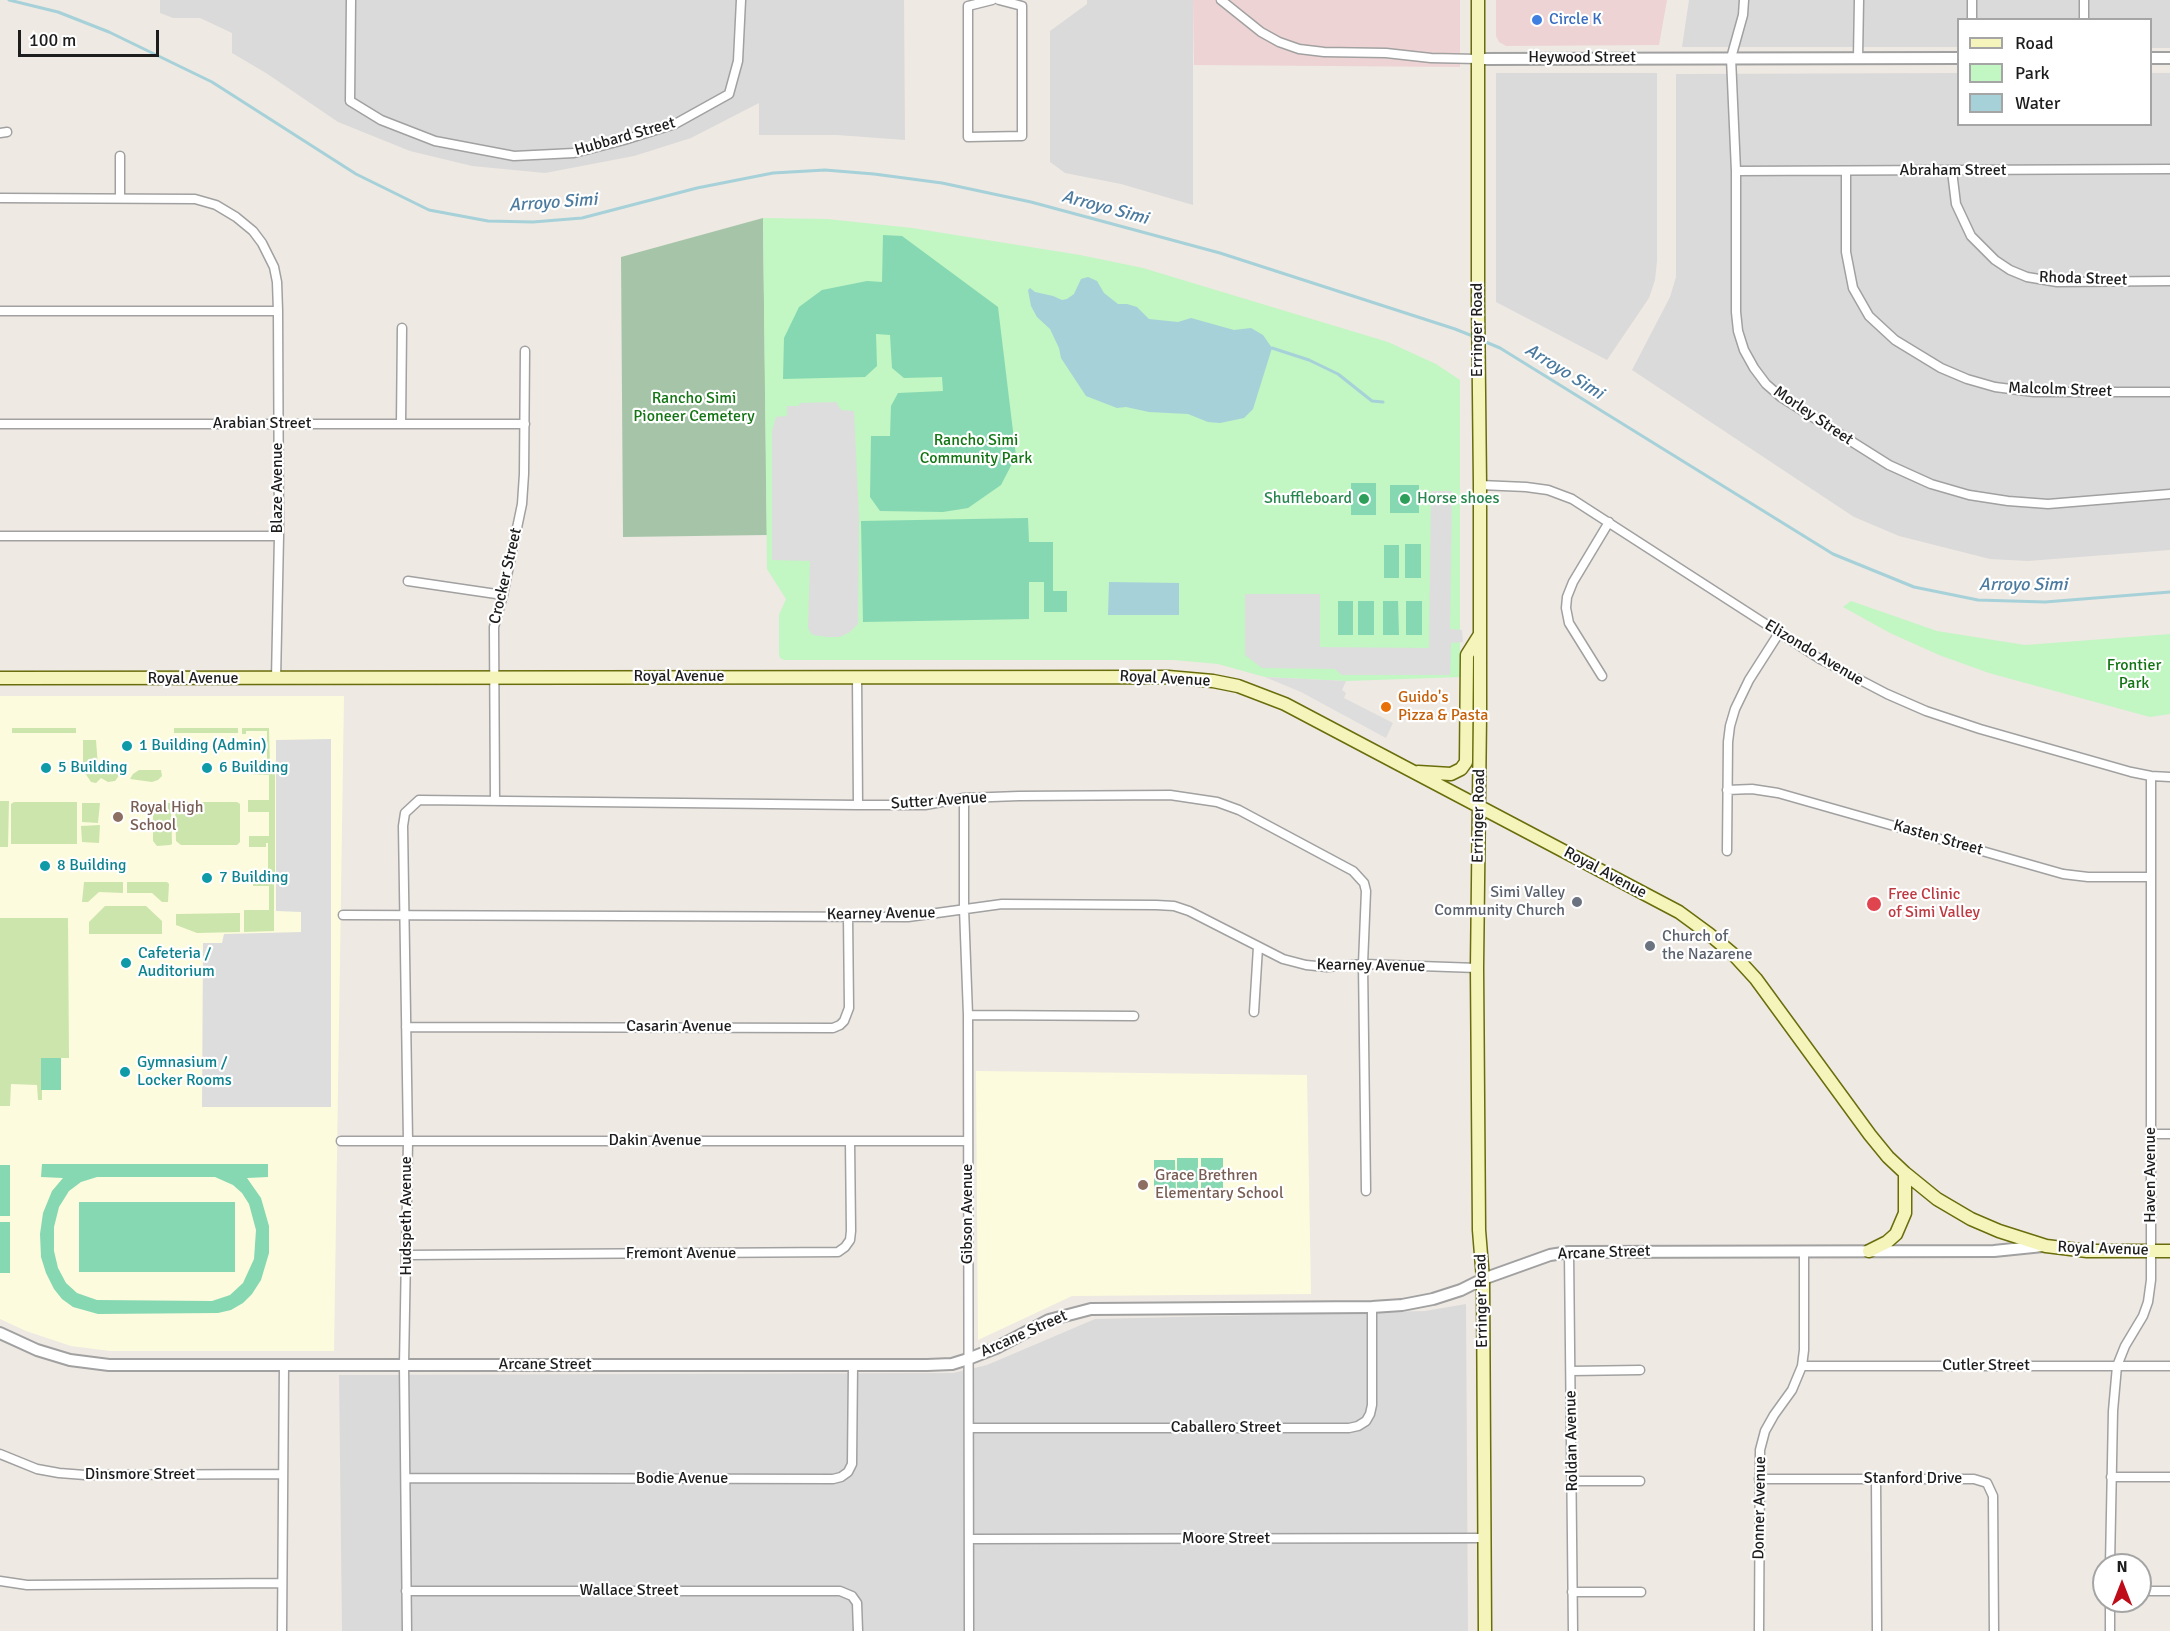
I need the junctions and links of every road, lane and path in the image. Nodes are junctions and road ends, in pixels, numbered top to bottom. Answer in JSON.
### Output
{"nodes":[{"id":1,"x":351,"y":0,"type":"edge"},
{"id":2,"x":741,"y":0,"type":"edge"},
{"id":3,"x":992,"y":0,"type":"edge"},
{"id":4,"x":999,"y":0,"type":"edge"},
{"id":5,"x":1221,"y":0,"type":"edge"},
{"id":6,"x":1478,"y":0,"type":"edge"},
{"id":7,"x":1744,"y":0,"type":"edge"},
{"id":8,"x":1859,"y":0,"type":"edge"},
{"id":9,"x":1972,"y":0,"type":"edge"},
{"id":10,"x":2084,"y":0,"type":"edge"},
{"id":11,"x":1972,"y":18,"type":"edge"},
{"id":12,"x":2084,"y":18,"type":"edge"},
{"id":13,"x":1731,"y":58,"type":"junction"},
{"id":14,"x":1858,"y":58,"type":"junction"},
{"id":15,"x":1957,"y":58,"type":"edge"},
{"id":16,"x":2152,"y":58,"type":"edge"},
{"id":17,"x":2170,"y":58,"type":"edge"},
{"id":18,"x":1478,"y":59,"type":"junction"},
{"id":19,"x":120,"y":156,"type":"dead end"},
{"id":20,"x":2170,"y":169,"type":"edge"},
{"id":21,"x":1736,"y":171,"type":"junction"},
{"id":22,"x":1846,"y":171,"type":"junction"},
{"id":23,"x":1952,"y":171,"type":"junction"},
{"id":24,"x":0,"y":198,"type":"edge"},
{"id":25,"x":120,"y":198,"type":"junction"},
{"id":26,"x":2170,"y":281,"type":"edge"},
{"id":27,"x":0,"y":311,"type":"edge"},
{"id":28,"x":278,"y":311,"type":"junction"},
{"id":29,"x":402,"y":328,"type":"dead end"},
{"id":30,"x":525,"y":351,"type":"dead end"},
{"id":31,"x":2170,"y":392,"type":"edge"},
{"id":32,"x":0,"y":424,"type":"edge"},
{"id":33,"x":278,"y":424,"type":"junction"},
{"id":34,"x":401,"y":424,"type":"junction"},
{"id":35,"x":525,"y":424,"type":"junction"},
{"id":36,"x":1480,"y":485,"type":"junction"},
{"id":37,"x":2170,"y":494,"type":"edge"},
{"id":38,"x":1609,"y":522,"type":"junction"},
{"id":39,"x":0,"y":536,"type":"edge"},
{"id":40,"x":279,"y":536,"type":"junction"},
{"id":41,"x":408,"y":581,"type":"dead end"},
{"id":42,"x":503,"y":595,"type":"junction"},
{"id":43,"x":1779,"y":633,"type":"junction"},
{"id":44,"x":1480,"y":635,"type":"junction"},
{"id":45,"x":1602,"y":676,"type":"dead end"},
{"id":46,"x":495,"y":677,"type":"junction"},
{"id":47,"x":857,"y":677,"type":"junction"},
{"id":48,"x":0,"y":678,"type":"edge"},
{"id":49,"x":276,"y":679,"type":"junction"},
{"id":50,"x":1410,"y":771,"type":"junction"},
{"id":51,"x":2151,"y":776,"type":"junction"},
{"id":52,"x":2170,"y":777,"type":"edge"},
{"id":53,"x":1727,"y":790,"type":"junction"},
{"id":54,"x":964,"y":798,"type":"junction"},
{"id":55,"x":495,"y":801,"type":"junction"},
{"id":56,"x":412,"y":805,"type":"joint"},
{"id":57,"x":858,"y":805,"type":"junction"},
{"id":58,"x":1480,"y":808,"type":"junction"},
{"id":59,"x":1727,"y":851,"type":"dead end"},
{"id":60,"x":2151,"y":877,"type":"junction"},
{"id":61,"x":964,"y":908,"type":"junction"},
{"id":62,"x":343,"y":915,"type":"dead end"},
{"id":63,"x":403,"y":915,"type":"junction"},
{"id":64,"x":848,"y":916,"type":"junction"},
{"id":65,"x":1258,"y":947,"type":"junction"},
{"id":66,"x":1363,"y":964,"type":"junction"},
{"id":67,"x":1477,"y":968,"type":"junction"},
{"id":68,"x":1254,"y":1012,"type":"dead end"},
{"id":69,"x":968,"y":1015,"type":"junction"},
{"id":70,"x":1134,"y":1017,"type":"dead end"},
{"id":71,"x":406,"y":1027,"type":"junction"},
{"id":72,"x":2151,"y":1134,"type":"junction"},
{"id":73,"x":2170,"y":1134,"type":"edge"},
{"id":74,"x":341,"y":1141,"type":"dead end"},
{"id":75,"x":408,"y":1141,"type":"junction"},
{"id":76,"x":850,"y":1141,"type":"junction"},
{"id":77,"x":968,"y":1141,"type":"junction"},
{"id":78,"x":1905,"y":1173,"type":"junction"},
{"id":79,"x":1366,"y":1191,"type":"dead end"},
{"id":80,"x":2046,"y":1246,"type":"junction"},
{"id":81,"x":1804,"y":1251,"type":"junction"},
{"id":82,"x":1869,"y":1251,"type":"junction"},
{"id":83,"x":2151,"y":1251,"type":"junction"},
{"id":84,"x":2170,"y":1251,"type":"edge"},
{"id":85,"x":1569,"y":1252,"type":"junction"},
{"id":86,"x":408,"y":1254,"type":"junction"},
{"id":87,"x":1483,"y":1279,"type":"junction"},
{"id":88,"x":1372,"y":1307,"type":"junction"},
{"id":89,"x":0,"y":1333,"type":"edge"},
{"id":90,"x":969,"y":1359,"type":"junction"},
{"id":91,"x":284,"y":1365,"type":"junction"},
{"id":92,"x":405,"y":1365,"type":"junction"},
{"id":93,"x":853,"y":1365,"type":"junction"},
{"id":94,"x":1802,"y":1366,"type":"junction"},
{"id":95,"x":2117,"y":1366,"type":"junction"},
{"id":96,"x":2170,"y":1366,"type":"edge"},
{"id":97,"x":1640,"y":1370,"type":"dead end"},
{"id":98,"x":1571,"y":1371,"type":"junction"},
{"id":99,"x":969,"y":1428,"type":"junction"},
{"id":100,"x":0,"y":1454,"type":"edge"},
{"id":101,"x":283,"y":1474,"type":"junction"},
{"id":102,"x":2111,"y":1477,"type":"junction"},
{"id":103,"x":406,"y":1478,"type":"junction"},
{"id":104,"x":2170,"y":1478,"type":"edge"},
{"id":105,"x":1760,"y":1479,"type":"junction"},
{"id":106,"x":1876,"y":1479,"type":"junction"},
{"id":107,"x":1572,"y":1481,"type":"junction"},
{"id":108,"x":1640,"y":1481,"type":"dead end"},
{"id":109,"x":1484,"y":1538,"type":"junction"},
{"id":110,"x":969,"y":1539,"type":"junction"},
{"id":111,"x":2110,"y":1553,"type":"edge"},
{"id":112,"x":0,"y":1581,"type":"edge"},
{"id":113,"x":281,"y":1583,"type":"junction"},
{"id":114,"x":406,"y":1591,"type":"junction"},
{"id":115,"x":2152,"y":1591,"type":"edge"},
{"id":116,"x":2170,"y":1591,"type":"edge"},
{"id":117,"x":1572,"y":1592,"type":"junction"},
{"id":118,"x":1641,"y":1592,"type":"dead end"},
{"id":119,"x":2110,"y":1613,"type":"edge"},
{"id":120,"x":282,"y":1631,"type":"edge"},
{"id":121,"x":407,"y":1631,"type":"edge"},
{"id":122,"x":858,"y":1631,"type":"edge"},
{"id":123,"x":969,"y":1631,"type":"edge"},
{"id":124,"x":1485,"y":1631,"type":"edge"},
{"id":125,"x":1573,"y":1631,"type":"edge"},
{"id":126,"x":1759,"y":1631,"type":"edge"},
{"id":127,"x":1877,"y":1631,"type":"edge"},
{"id":128,"x":1994,"y":1631,"type":"edge"},
{"id":129,"x":2110,"y":1631,"type":"edge"}],
"edges":[{"from":1,"to":2,"type":"street","name":"Hubbard Street"},
{"from":3,"to":4,"type":"street"},
{"from":5,"to":18,"type":"street","name":"Heywood Street"},
{"from":6,"to":18,"type":"main road","name":"Erringer Road"},
{"from":7,"to":13,"type":"street","name":"Morley Street"},
{"from":8,"to":14,"type":"street"},
{"from":9,"to":11,"type":"street"},
{"from":10,"to":12,"type":"street"},
{"from":13,"to":14,"type":"street","name":"Heywood Street"},
{"from":13,"to":18,"type":"street","name":"Heywood Street"},
{"from":13,"to":21,"type":"street","name":"Morley Street"},
{"from":14,"to":15,"type":"street","name":"Heywood Street"},
{"from":16,"to":17,"type":"street"},
{"from":18,"to":36,"type":"main road","name":"Erringer Road"},
{"from":19,"to":25,"type":"street"},
{"from":20,"to":23,"type":"street","name":"Abraham Street"},
{"from":21,"to":22,"type":"street","name":"Abraham Street"},
{"from":21,"to":37,"type":"street","name":"Morley Street"},
{"from":22,"to":23,"type":"street","name":"Abraham Street"},
{"from":22,"to":31,"type":"street","name":"Malcolm Street"},
{"from":23,"to":26,"type":"street","name":"Rhoda Street"},
{"from":24,"to":25,"type":"street"},
{"from":25,"to":28,"type":"street","name":"Blaze Avenue"},
{"from":27,"to":28,"type":"street"},
{"from":28,"to":33,"type":"street","name":"Blaze Avenue"},
{"from":29,"to":34,"type":"street"},
{"from":30,"to":35,"type":"street","name":"Crocker Street"},
{"from":32,"to":33,"type":"street","name":"Arabian Street"},
{"from":33,"to":34,"type":"street","name":"Arabian Street"},
{"from":33,"to":40,"type":"street","name":"Blaze Avenue"},
{"from":34,"to":35,"type":"street","name":"Arabian Street"},
{"from":35,"to":42,"type":"street","name":"Crocker Street"},
{"from":36,"to":38,"type":"street","name":"Elizondo Avenue"},
{"from":36,"to":44,"type":"main road","name":"Erringer Road"},
{"from":38,"to":43,"type":"street","name":"Elizondo Avenue"},
{"from":38,"to":45,"type":"street"},
{"from":39,"to":40,"type":"street"},
{"from":40,"to":49,"type":"street","name":"Blaze Avenue"},
{"from":41,"to":42,"type":"street"},
{"from":42,"to":46,"type":"street","name":"Crocker Street"},
{"from":43,"to":51,"type":"street","name":"Elizondo Avenue"},
{"from":43,"to":53,"type":"street"},
{"from":44,"to":50,"type":"main road"},
{"from":44,"to":58,"type":"main road","name":"Erringer Road"},
{"from":46,"to":47,"type":"main road","name":"Royal Avenue"},
{"from":46,"to":49,"type":"main road","name":"Royal Avenue"},
{"from":46,"to":55,"type":"street","name":"Crocker Street"},
{"from":47,"to":50,"type":"main road","name":"Royal Avenue"},
{"from":47,"to":57,"type":"street"},
{"from":48,"to":49,"type":"main road","name":"Royal Avenue"},
{"from":50,"to":58,"type":"main road","name":"Royal Avenue"},
{"from":51,"to":52,"type":"street","name":"Elizondo Avenue"},
{"from":51,"to":60,"type":"street","name":"Haven Avenue"},
{"from":53,"to":59,"type":"street"},
{"from":53,"to":60,"type":"street","name":"Kasten Street"},
{"from":54,"to":57,"type":"street","name":"Sutter Avenue"},
{"from":54,"to":61,"type":"street","name":"Gibson Avenue"},
{"from":54,"to":66,"type":"street","name":"Sutter Avenue"},
{"from":55,"to":56,"type":"street","name":"Sutter Avenue"},
{"from":55,"to":57,"type":"street","name":"Sutter Avenue"},
{"from":56,"to":63,"type":"street","name":"Hudspeth Avenue"},
{"from":58,"to":67,"type":"main road","name":"Erringer Road"},
{"from":58,"to":78,"type":"main road","name":"Royal Avenue"},
{"from":60,"to":72,"type":"street","name":"Haven Avenue"},
{"from":61,"to":64,"type":"street","name":"Kearney Avenue"},
{"from":61,"to":65,"type":"street","name":"Kearney Avenue"},
{"from":61,"to":69,"type":"street","name":"Gibson Avenue"},
{"from":62,"to":63,"type":"street","name":"Kearney Avenue"},
{"from":63,"to":64,"type":"street","name":"Kearney Avenue"},
{"from":63,"to":71,"type":"street","name":"Hudspeth Avenue"},
{"from":64,"to":71,"type":"street","name":"Casarin Avenue"},
{"from":65,"to":66,"type":"street","name":"Kearney Avenue"},
{"from":65,"to":68,"type":"street"},
{"from":66,"to":67,"type":"street","name":"Kearney Avenue"},
{"from":66,"to":79,"type":"street","name":"Sutter Avenue"},
{"from":67,"to":87,"type":"main road","name":"Erringer Road"},
{"from":69,"to":70,"type":"street"},
{"from":69,"to":77,"type":"street","name":"Gibson Avenue"},
{"from":71,"to":75,"type":"street","name":"Hudspeth Avenue"},
{"from":72,"to":73,"type":"street"},
{"from":72,"to":83,"type":"street","name":"Haven Avenue"},
{"from":74,"to":75,"type":"street","name":"Dakin Avenue"},
{"from":75,"to":76,"type":"street","name":"Dakin Avenue"},
{"from":75,"to":86,"type":"street","name":"Hudspeth Avenue"},
{"from":76,"to":77,"type":"street","name":"Dakin Avenue"},
{"from":76,"to":86,"type":"street","name":"Fremont Avenue"},
{"from":77,"to":90,"type":"street","name":"Gibson Avenue"},
{"from":78,"to":80,"type":"main road","name":"Royal Avenue"},
{"from":78,"to":82,"type":"main road"},
{"from":80,"to":82,"type":"street","name":"Arcane Street"},
{"from":80,"to":83,"type":"main road","name":"Royal Avenue"},
{"from":81,"to":82,"type":"street","name":"Arcane Street"},
{"from":81,"to":85,"type":"street","name":"Arcane Street"},
{"from":81,"to":94,"type":"street","name":"Donner Avenue"},
{"from":83,"to":84,"type":"main road","name":"Royal Avenue"},
{"from":83,"to":95,"type":"street","name":"Haven Avenue"},
{"from":85,"to":87,"type":"street","name":"Arcane Street"},
{"from":85,"to":98,"type":"street","name":"Roldan Avenue"},
{"from":86,"to":92,"type":"street","name":"Hudspeth Avenue"},
{"from":87,"to":88,"type":"street","name":"Arcane Street"},
{"from":87,"to":109,"type":"main road","name":"Erringer Road"},
{"from":88,"to":90,"type":"street","name":"Arcane Street"},
{"from":88,"to":99,"type":"street","name":"Caballero Street"},
{"from":89,"to":91,"type":"street","name":"Arcane Street"},
{"from":90,"to":93,"type":"street","name":"Arcane Street"},
{"from":90,"to":99,"type":"street","name":"Gibson Avenue"},
{"from":91,"to":92,"type":"street","name":"Arcane Street"},
{"from":91,"to":101,"type":"street"},
{"from":92,"to":93,"type":"street","name":"Arcane Street"},
{"from":92,"to":103,"type":"street","name":"Hudspeth Avenue"},
{"from":93,"to":103,"type":"street","name":"Bodie Avenue"},
{"from":94,"to":95,"type":"street","name":"Cutler Street"},
{"from":94,"to":105,"type":"street","name":"Donner Avenue"},
{"from":95,"to":96,"type":"street","name":"Cutler Street"},
{"from":95,"to":102,"type":"street","name":"Haven Avenue"},
{"from":97,"to":98,"type":"street"},
{"from":98,"to":107,"type":"street","name":"Roldan Avenue"},
{"from":99,"to":110,"type":"street","name":"Gibson Avenue"},
{"from":100,"to":101,"type":"street","name":"Dinsmore Street"},
{"from":101,"to":113,"type":"street"},
{"from":102,"to":104,"type":"street"},
{"from":102,"to":111,"type":"street","name":"Haven Avenue"},
{"from":103,"to":114,"type":"street","name":"Hudspeth Avenue"},
{"from":105,"to":106,"type":"street","name":"Stanford Drive"},
{"from":105,"to":126,"type":"street","name":"Donner Avenue"},
{"from":106,"to":127,"type":"street"},
{"from":106,"to":128,"type":"street","name":"Stanford Drive"},
{"from":107,"to":108,"type":"street"},
{"from":107,"to":117,"type":"street","name":"Roldan Avenue"},
{"from":109,"to":110,"type":"street","name":"Moore Street"},
{"from":109,"to":124,"type":"main road","name":"Erringer Road"},
{"from":110,"to":123,"type":"street","name":"Gibson Avenue"},
{"from":112,"to":113,"type":"street"},
{"from":113,"to":120,"type":"street"},
{"from":114,"to":121,"type":"street","name":"Hudspeth Avenue"},
{"from":114,"to":122,"type":"street","name":"Wallace Street"},
{"from":115,"to":116,"type":"street"},
{"from":117,"to":118,"type":"street"},
{"from":117,"to":125,"type":"street","name":"Roldan Avenue"},
{"from":119,"to":129,"type":"street"}]}
